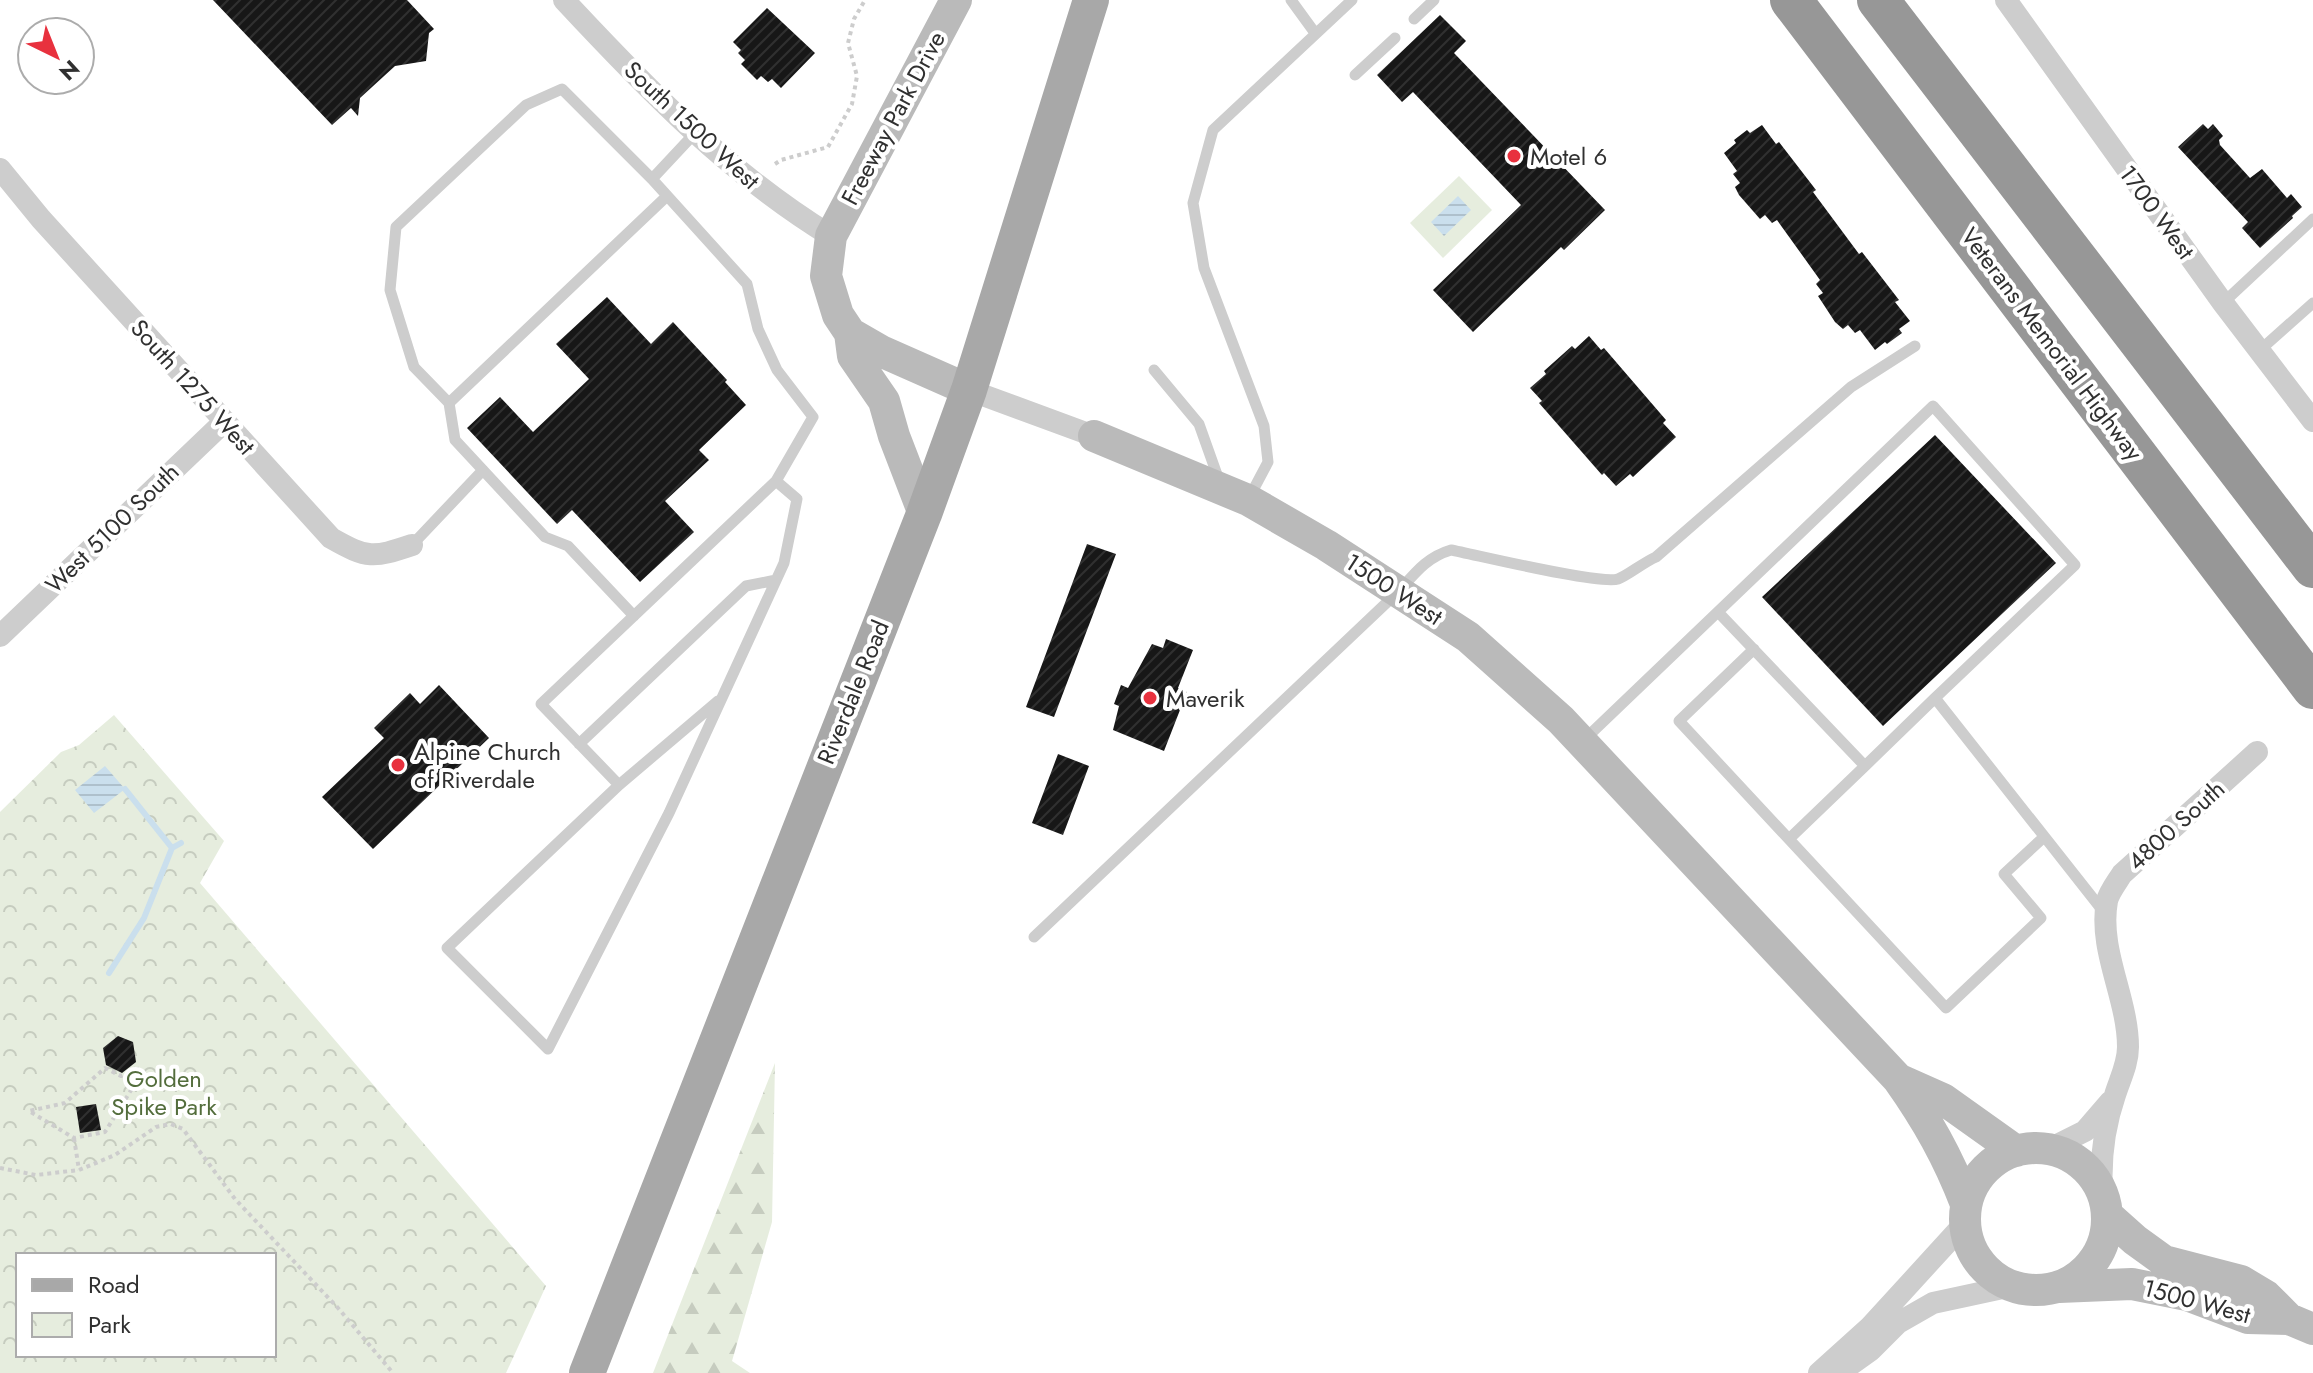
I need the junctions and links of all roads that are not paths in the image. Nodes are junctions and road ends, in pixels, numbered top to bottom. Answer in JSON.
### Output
{"nodes":[{"id":1,"x":564,"y":0,"type":"edge"},
{"id":2,"x":956,"y":0,"type":"edge"},
{"id":3,"x":1091,"y":0,"type":"edge"},
{"id":4,"x":1291,"y":0,"type":"edge"},
{"id":5,"x":1352,"y":0,"type":"edge"},
{"id":6,"x":1434,"y":0,"type":"edge"},
{"id":7,"x":1791,"y":0,"type":"edge"},
{"id":8,"x":1878,"y":0,"type":"edge"},
{"id":9,"x":2006,"y":0,"type":"edge"},
{"id":10,"x":1414,"y":19,"type":"dead end"},
{"id":11,"x":1315,"y":33,"type":"junction"},
{"id":12,"x":1395,"y":38,"type":"dead end"},
{"id":13,"x":1355,"y":75,"type":"dead end"},
{"id":14,"x":695,"y":133,"type":"junction"},
{"id":15,"x":0,"y":169,"type":"edge"},
{"id":16,"x":652,"y":179,"type":"junction"},
{"id":17,"x":667,"y":196,"type":"junction"},
{"id":18,"x":2313,"y":219,"type":"edge"},
{"id":19,"x":831,"y":236,"type":"junction"},
{"id":20,"x":2223,"y":303,"type":"junction"},
{"id":21,"x":2313,"y":303,"type":"edge"},
{"id":22,"x":850,"y":333,"type":"junction"},
{"id":23,"x":1915,"y":346,"type":"dead end"},
{"id":24,"x":2259,"y":351,"type":"junction"},
{"id":25,"x":1154,"y":370,"type":"dead end"},
{"id":26,"x":969,"y":390,"type":"junction"},
{"id":27,"x":449,"y":403,"type":"junction"},
{"id":28,"x":225,"y":421,"type":"junction"},
{"id":29,"x":2313,"y":421,"type":"edge"},
{"id":30,"x":1094,"y":436,"type":"joint"},
{"id":31,"x":483,"y":470,"type":"junction"},
{"id":32,"x":776,"y":481,"type":"junction"},
{"id":33,"x":1235,"y":494,"type":"junction"},
{"id":34,"x":924,"y":514,"type":"junction"},
{"id":35,"x":412,"y":545,"type":"joint"},
{"id":36,"x":2313,"y":567,"type":"edge"},
{"id":37,"x":776,"y":580,"type":"junction"},
{"id":38,"x":1399,"y":591,"type":"junction"},
{"id":39,"x":1718,"y":612,"type":"junction"},
{"id":40,"x":634,"y":616,"type":"junction"},
{"id":41,"x":0,"y":636,"type":"edge"},
{"id":42,"x":1754,"y":649,"type":"junction"},
{"id":43,"x":2313,"y":688,"type":"edge"},
{"id":44,"x":722,"y":698,"type":"junction"},
{"id":45,"x":1935,"y":698,"type":"junction"},
{"id":46,"x":1582,"y":742,"type":"junction"},
{"id":47,"x":579,"y":744,"type":"junction"},
{"id":48,"x":2257,"y":752,"type":"dead end"},
{"id":49,"x":1865,"y":766,"type":"junction"},
{"id":50,"x":619,"y":785,"type":"junction"},
{"id":51,"x":2044,"y":837,"type":"junction"},
{"id":52,"x":1789,"y":839,"type":"junction"},
{"id":53,"x":2106,"y":914,"type":"junction"},
{"id":54,"x":1034,"y":937,"type":"dead end"},
{"id":55,"x":1898,"y":1079,"type":"junction"},
{"id":56,"x":2115,"y":1094,"type":"junction"},
{"id":57,"x":2049,"y":1149,"type":"junction"},
{"id":58,"x":2016,"y":1151,"type":"junction"},
{"id":59,"x":2105,"y":1204,"type":"junction"},
{"id":60,"x":1966,"y":1214,"type":"junction"},
{"id":61,"x":2012,"y":1286,"type":"junction"},
{"id":62,"x":2058,"y":1287,"type":"junction"},
{"id":63,"x":2301,"y":1324,"type":"edge"},
{"id":64,"x":587,"y":1373,"type":"edge"},
{"id":65,"x":1819,"y":1373,"type":"edge"},
{"id":66,"x":1839,"y":1373,"type":"edge"}],
"edges":[{"from":1,"to":14,"type":"street","name":"South 1500 West"},
{"from":2,"to":19,"type":"street","name":"Freeway Park Drive"},
{"from":3,"to":26,"type":"main road","name":"Riverdale Road"},
{"from":4,"to":11,"type":"lane"},
{"from":5,"to":11,"type":"lane"},
{"from":6,"to":10,"type":"lane"},
{"from":7,"to":43,"type":"highway","name":"Veterans Memorial Highway"},
{"from":8,"to":36,"type":"highway"},
{"from":9,"to":20,"type":"street","name":"1700 West"},
{"from":11,"to":33,"type":"lane"},
{"from":12,"to":13,"type":"lane"},
{"from":14,"to":16,"type":"lane"},
{"from":14,"to":19,"type":"street","name":"South 1500 West"},
{"from":15,"to":28,"type":"street","name":"South 1275 West"},
{"from":16,"to":17,"type":"lane"},
{"from":16,"to":27,"type":"lane"},
{"from":17,"to":27,"type":"lane"},
{"from":17,"to":32,"type":"lane"},
{"from":18,"to":20,"type":"lane"},
{"from":19,"to":22,"type":"street"},
{"from":20,"to":24,"type":"street","name":"1700 West"},
{"from":21,"to":24,"type":"lane"},
{"from":22,"to":26,"type":"street","name":"1500 West"},
{"from":22,"to":34,"type":"street"},
{"from":23,"to":38,"type":"lane"},
{"from":24,"to":29,"type":"street","name":"1700 West"},
{"from":25,"to":33,"type":"lane"},
{"from":26,"to":30,"type":"street","name":"1500 West"},
{"from":26,"to":34,"type":"main road","name":"Riverdale Road"},
{"from":27,"to":31,"type":"lane"},
{"from":28,"to":35,"type":"street","name":"South 1275 West"},
{"from":28,"to":41,"type":"street","name":"West 5100 South"},
{"from":30,"to":33,"type":"street","name":"1500 West"},
{"from":31,"to":35,"type":"lane"},
{"from":31,"to":40,"type":"lane"},
{"from":32,"to":37,"type":"lane"},
{"from":32,"to":40,"type":"lane"},
{"from":33,"to":38,"type":"street","name":"1500 West"},
{"from":34,"to":64,"type":"main road","name":"Riverdale Road"},
{"from":37,"to":44,"type":"lane"},
{"from":37,"to":47,"type":"lane"},
{"from":38,"to":46,"type":"street","name":"1500 West"},
{"from":38,"to":54,"type":"lane"},
{"from":39,"to":42,"type":"lane"},
{"from":39,"to":45,"type":"lane"},
{"from":39,"to":46,"type":"lane"},
{"from":40,"to":47,"type":"lane"},
{"from":42,"to":49,"type":"lane"},
{"from":42,"to":52,"type":"lane"},
{"from":44,"to":50,"type":"lane"},
{"from":44,"to":50,"type":"lane"},
{"from":45,"to":49,"type":"lane"},
{"from":45,"to":51,"type":"lane"},
{"from":46,"to":55,"type":"street","name":"1500 West"},
{"from":47,"to":50,"type":"lane"},
{"from":48,"to":53,"type":"street","name":"4800 South"},
{"from":49,"to":52,"type":"lane"},
{"from":51,"to":52,"type":"lane"},
{"from":51,"to":53,"type":"lane"},
{"from":53,"to":56,"type":"street","name":"4800 South"},
{"from":55,"to":58,"type":"street","name":"1500 West"},
{"from":55,"to":60,"type":"street","name":"1500 West"},
{"from":56,"to":57,"type":"street","name":"4800 South"},
{"from":56,"to":59,"type":"street","name":"4800 South"},
{"from":57,"to":58,"type":"street"},
{"from":57,"to":59,"type":"street"},
{"from":58,"to":60,"type":"street"},
{"from":59,"to":62,"type":"street"},
{"from":59,"to":63,"type":"street","name":"1500 West"},
{"from":60,"to":61,"type":"street"},
{"from":60,"to":65,"type":"street"},
{"from":61,"to":62,"type":"street"},
{"from":61,"to":66,"type":"street"},
{"from":62,"to":63,"type":"street","name":"1500 West"}]}
